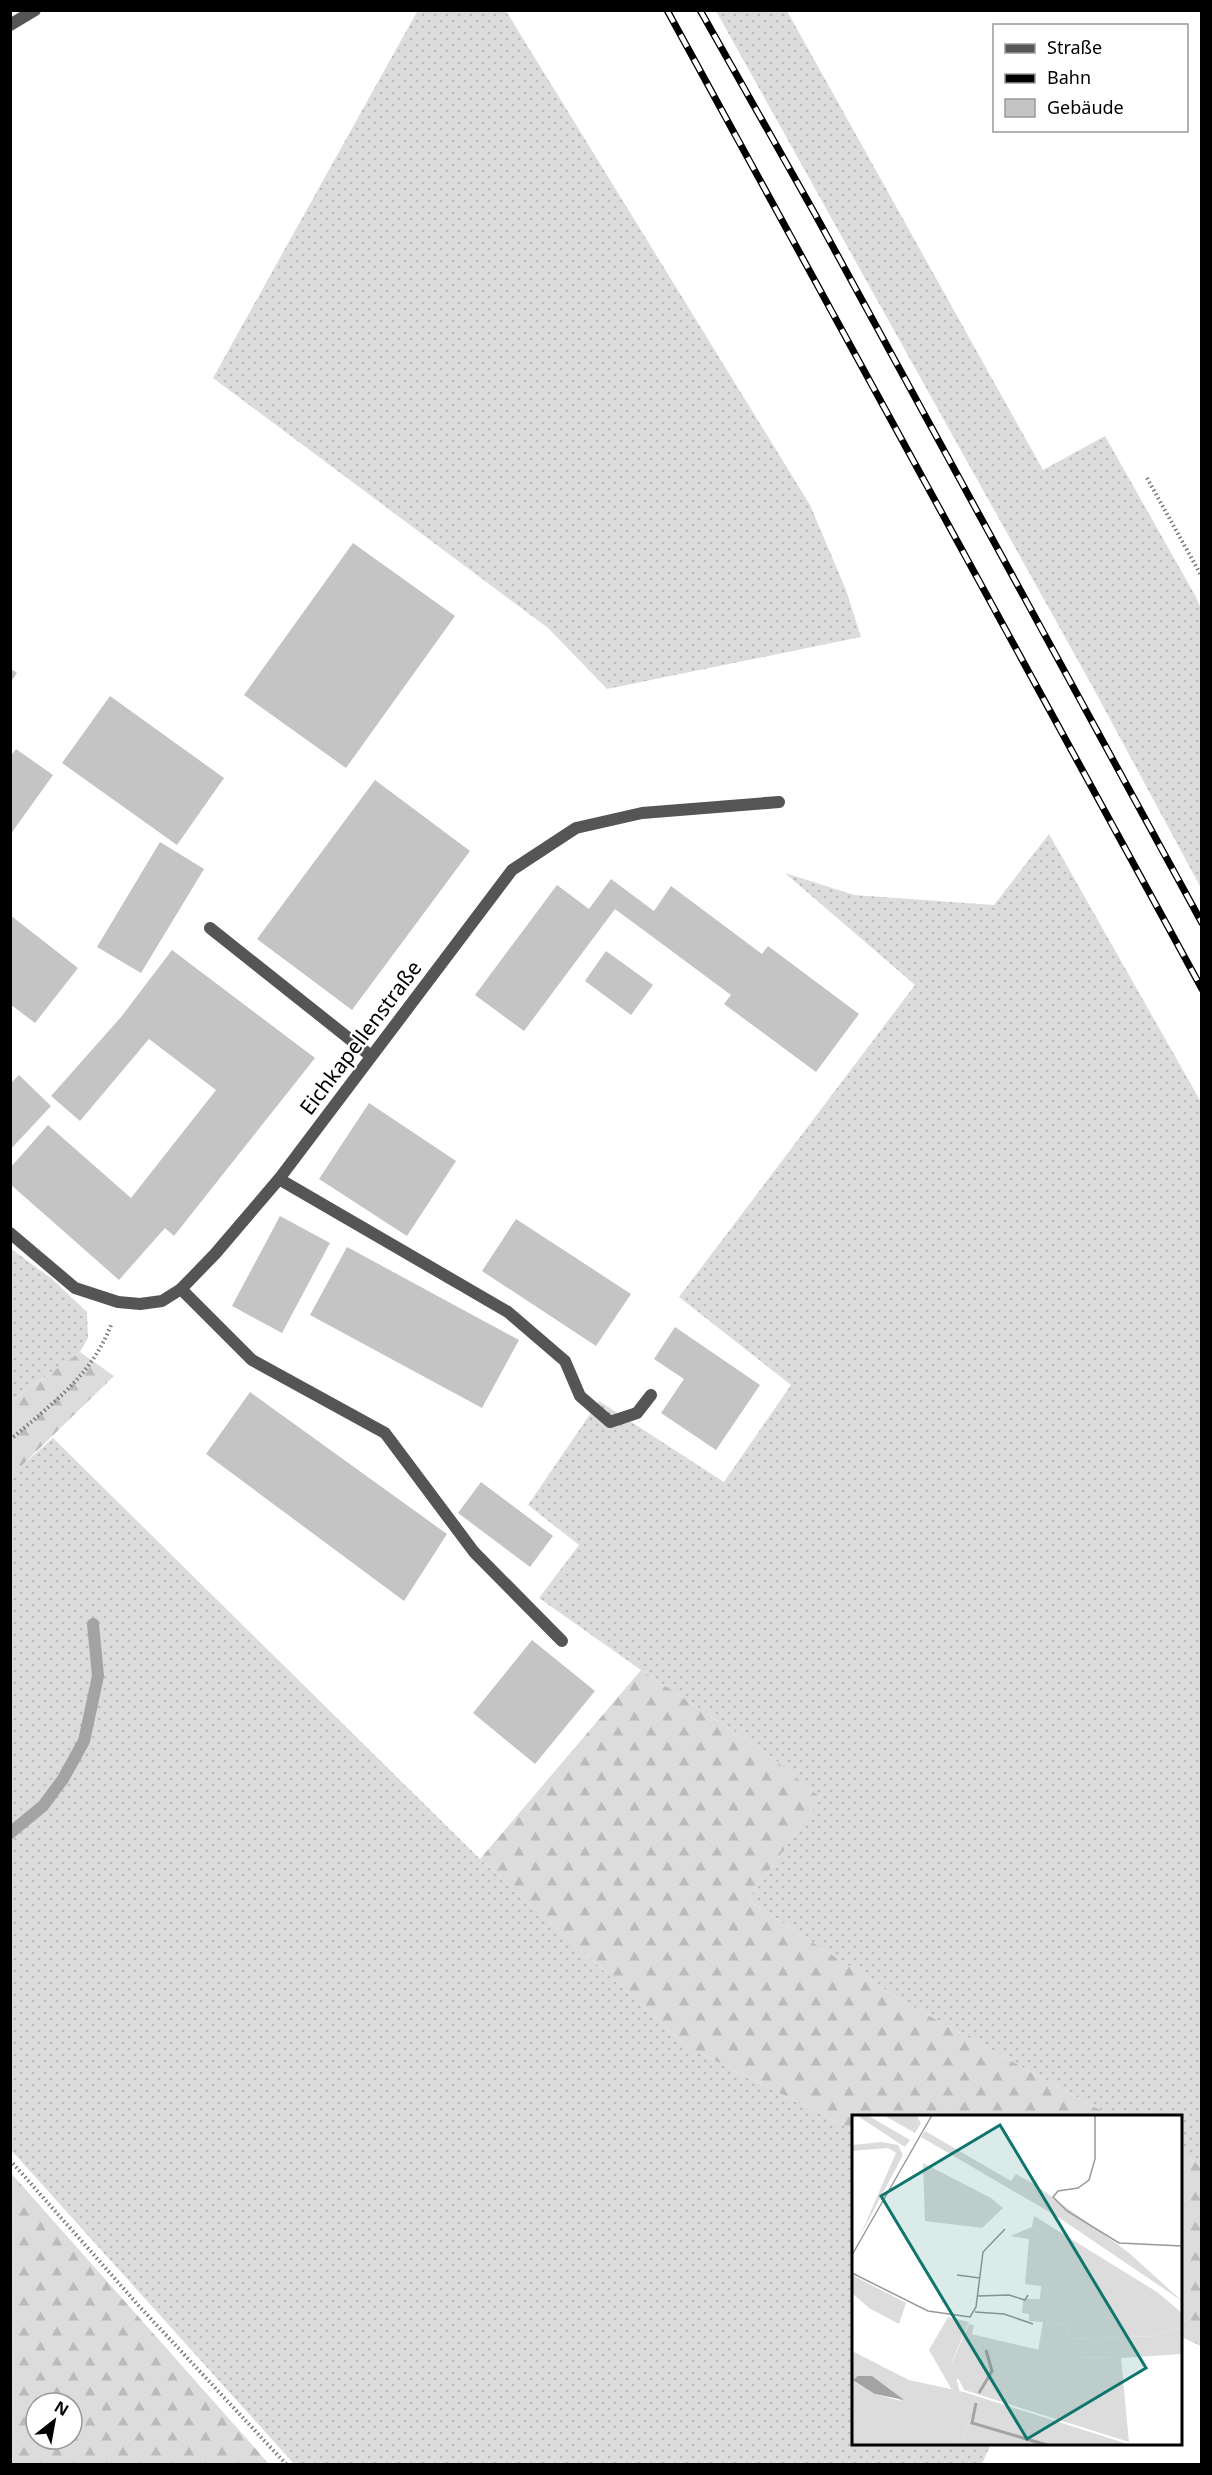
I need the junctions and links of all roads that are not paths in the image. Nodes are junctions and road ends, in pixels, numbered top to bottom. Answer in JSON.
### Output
{"nodes":[{"id":1,"x":35,"y":10,"type":"edge"},
{"id":2,"x":10,"y":26,"type":"edge"},
{"id":3,"x":779,"y":802,"type":"dead end"},
{"id":4,"x":210,"y":928,"type":"dead end"},
{"id":5,"x":371,"y":1056,"type":"junction"},
{"id":6,"x":279,"y":1179,"type":"junction"},
{"id":7,"x":10,"y":1233,"type":"edge"},
{"id":8,"x":181,"y":1289,"type":"junction"},
{"id":9,"x":651,"y":1395,"type":"dead end"},
{"id":10,"x":562,"y":1641,"type":"dead end"}],
"edges":[{"from":1,"to":2,"type":"street"},
{"from":3,"to":5,"type":"street","name":"Eichkapellenstraße"},
{"from":4,"to":5,"type":"street"},
{"from":5,"to":6,"type":"street","name":"Eichkapellenstraße"},
{"from":6,"to":8,"type":"street","name":"Eichkapellenstraße"},
{"from":6,"to":9,"type":"street"},
{"from":7,"to":8,"type":"street","name":"Eichkapellenstraße"},
{"from":8,"to":10,"type":"street"}]}
